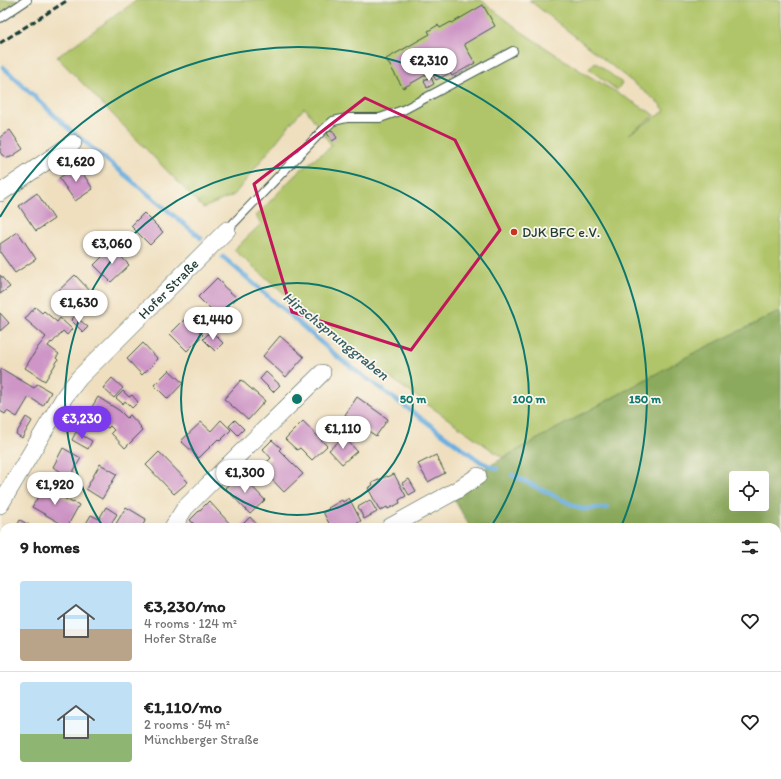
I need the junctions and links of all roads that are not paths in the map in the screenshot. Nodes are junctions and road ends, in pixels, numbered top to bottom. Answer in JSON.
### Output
{"nodes":[{"id":1,"x":27,"y":0,"type":"edge"},
{"id":2,"x":0,"y":18,"type":"edge"},
{"id":3,"x":513,"y":51,"type":"dead end"},
{"id":4,"x":73,"y":143,"type":"dead end"},
{"id":5,"x":0,"y":193,"type":"edge"},
{"id":6,"x":227,"y":230,"type":"joint"},
{"id":7,"x":322,"y":373,"type":"dead end"},
{"id":8,"x":478,"y":476,"type":"dead end"},
{"id":9,"x":0,"y":505,"type":"edge"},
{"id":10,"x":176,"y":523,"type":"edge"},
{"id":11,"x":397,"y":523,"type":"edge"}],
"edges":[{"from":1,"to":2,"type":"lane"},
{"from":3,"to":6,"type":"lane"},
{"from":4,"to":5,"type":"street"},
{"from":6,"to":9,"type":"street","name":"Hofer Straße"},
{"from":7,"to":10,"type":"street"},
{"from":8,"to":11,"type":"street"}]}
